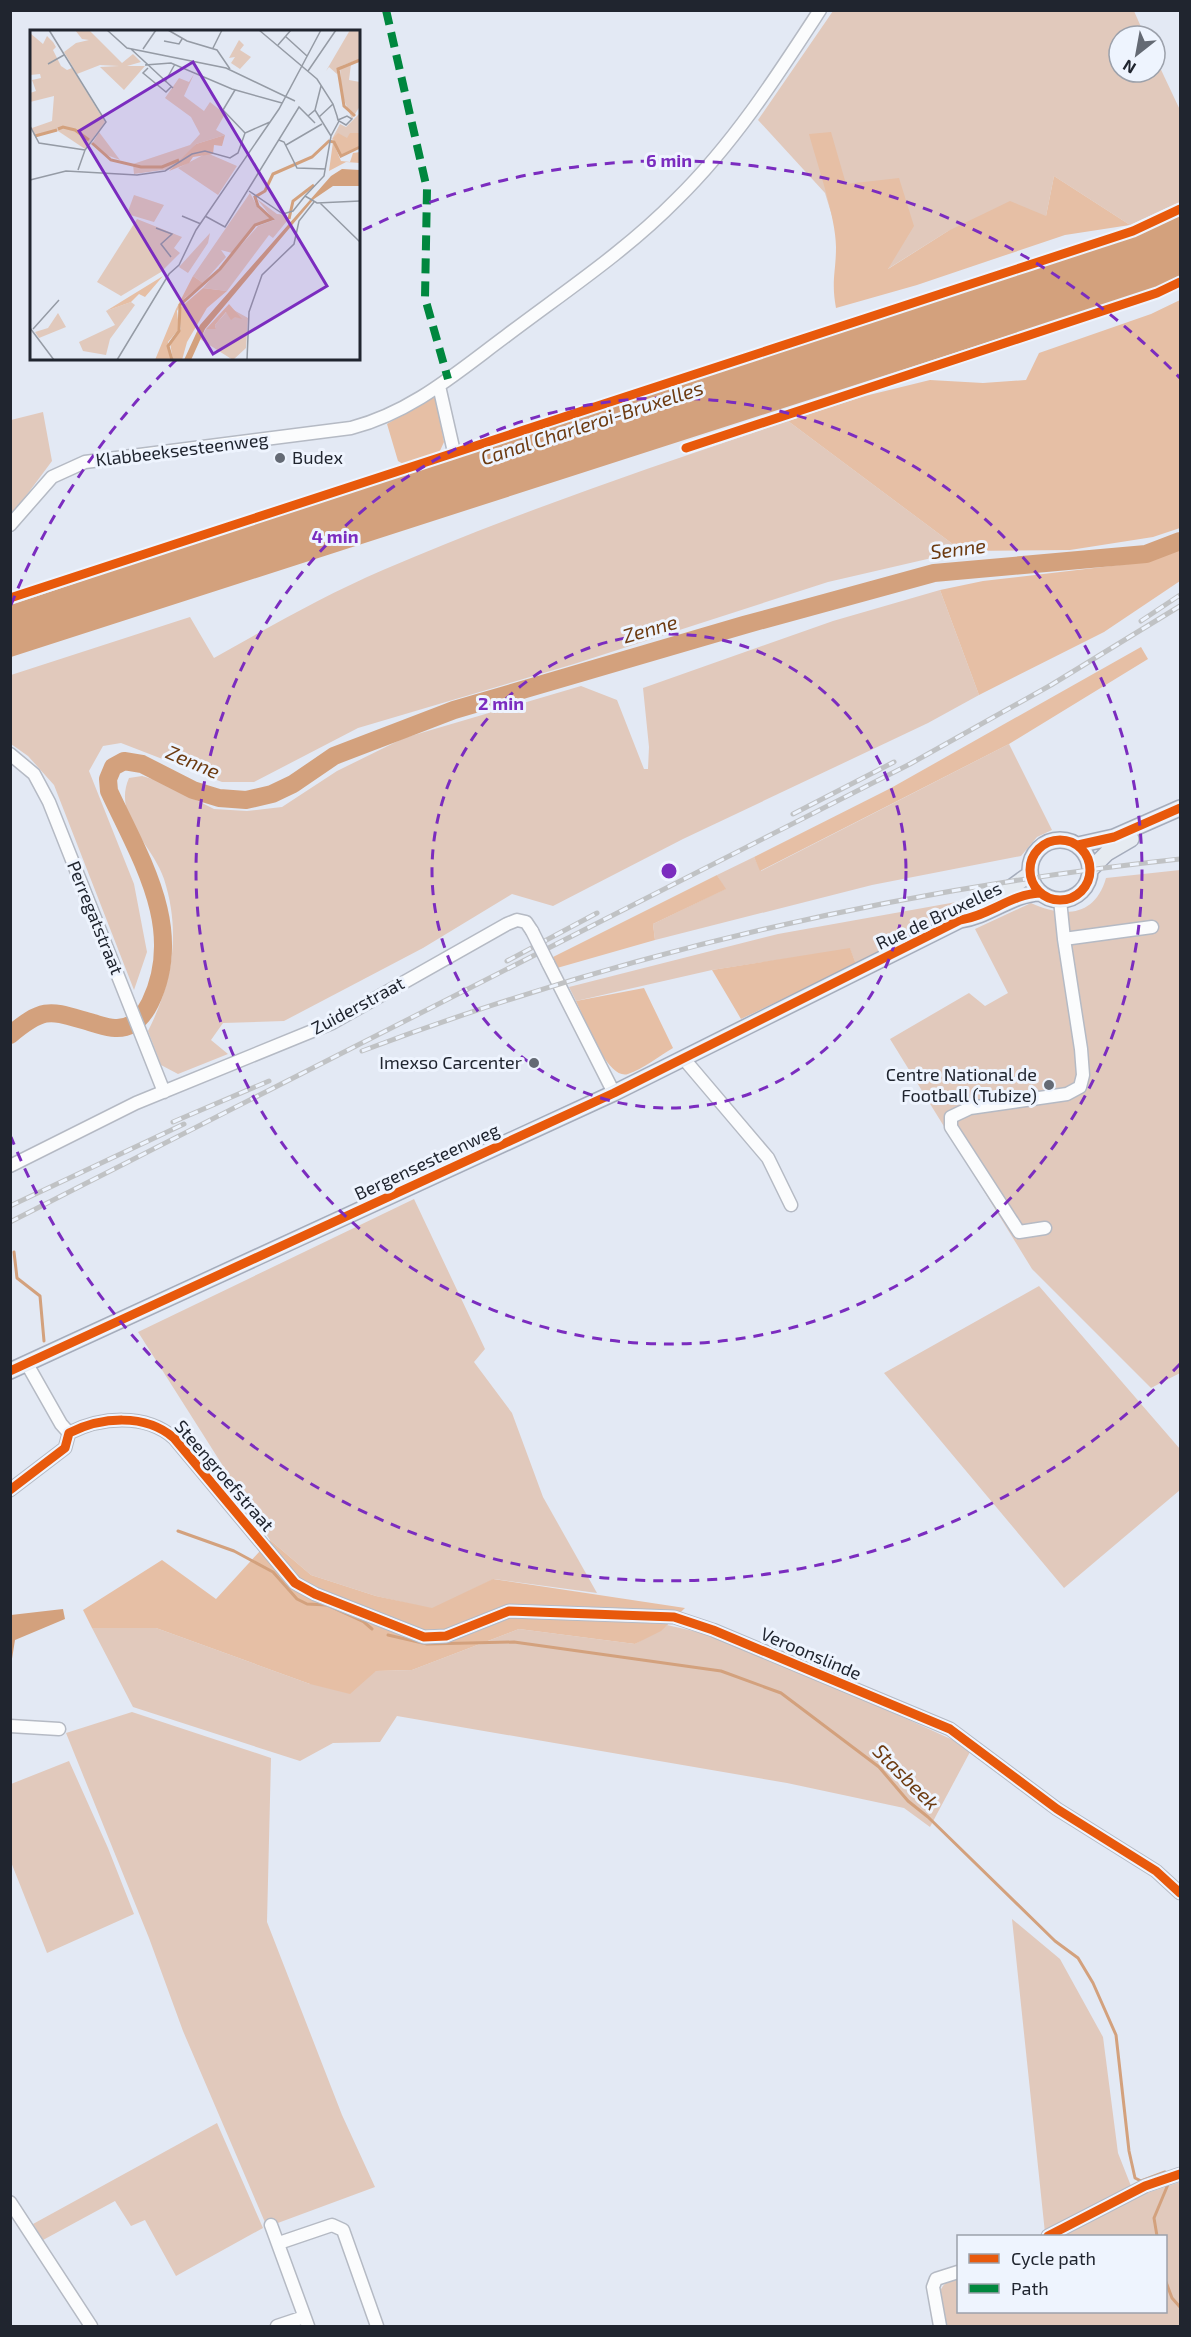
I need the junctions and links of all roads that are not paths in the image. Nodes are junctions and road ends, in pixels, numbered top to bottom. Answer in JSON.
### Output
{"nodes":[{"id":1,"x":820,"y":10,"type":"edge"},
{"id":2,"x":439,"y":386,"type":"junction"},
{"id":3,"x":454,"y":452,"type":"dead end"},
{"id":4,"x":10,"y":525,"type":"edge"},
{"id":5,"x":10,"y":754,"type":"edge"},
{"id":6,"x":1180,"y":808,"type":"edge"},
{"id":7,"x":1158,"y":819,"type":"junction"},
{"id":8,"x":1078,"y":845,"type":"junction"},
{"id":9,"x":1090,"y":869,"type":"junction"},
{"id":10,"x":1030,"y":874,"type":"junction"},
{"id":11,"x":1040,"y":892,"type":"junction"},
{"id":12,"x":1060,"y":900,"type":"junction"},
{"id":13,"x":960,"y":920,"type":"junction"},
{"id":14,"x":1152,"y":927,"type":"dead end"},
{"id":15,"x":1064,"y":939,"type":"junction"},
{"id":16,"x":855,"y":975,"type":"joint"},
{"id":17,"x":684,"y":1059,"type":"junction"},
{"id":18,"x":164,"y":1092,"type":"junction"},
{"id":19,"x":614,"y":1093,"type":"junction"},
{"id":20,"x":10,"y":1166,"type":"edge"},
{"id":21,"x":791,"y":1206,"type":"dead end"},
{"id":22,"x":1045,"y":1228,"type":"dead end"},
{"id":23,"x":27,"y":1364,"type":"junction"},
{"id":24,"x":10,"y":1371,"type":"edge"},
{"id":25,"x":69,"y":1433,"type":"junction"},
{"id":26,"x":10,"y":1490,"type":"edge"},
{"id":27,"x":381,"y":1622,"type":"joint"},
{"id":28,"x":10,"y":1726,"type":"edge"},
{"id":29,"x":59,"y":1729,"type":"dead end"},
{"id":30,"x":1180,"y":1893,"type":"edge"},
{"id":31,"x":1180,"y":2174,"type":"edge"},
{"id":32,"x":10,"y":2202,"type":"edge"},
{"id":33,"x":271,"y":2225,"type":"dead end"},
{"id":34,"x":1050,"y":2235,"type":"edge"},
{"id":35,"x":279,"y":2243,"type":"junction"},
{"id":36,"x":957,"y":2272,"type":"edge"},
{"id":37,"x":306,"y":2322,"type":"edge"},
{"id":38,"x":91,"y":2326,"type":"edge"},
{"id":39,"x":277,"y":2326,"type":"edge"},
{"id":40,"x":377,"y":2326,"type":"edge"},
{"id":41,"x":940,"y":2326,"type":"edge"}],
"edges":[{"from":1,"to":2,"type":"street","name":"Klabbeeksesteenweg"},
{"from":2,"to":3,"type":"street"},
{"from":2,"to":4,"type":"street","name":"Klabbeeksesteenweg"},
{"from":5,"to":18,"type":"street","name":"Perregatstraat"},
{"from":6,"to":7,"type":"main road"},
{"from":7,"to":8,"type":"main road"},
{"from":7,"to":9,"type":"main road"},
{"from":8,"to":9,"type":"main road"},
{"from":8,"to":10,"type":"main road"},
{"from":9,"to":12,"type":"main road"},
{"from":10,"to":11,"type":"main road"},
{"from":10,"to":13,"type":"main road","name":"Rue de Bruxelles"},
{"from":11,"to":12,"type":"main road"},
{"from":11,"to":13,"type":"main road","name":"Rue de Bruxelles"},
{"from":12,"to":15,"type":"street"},
{"from":13,"to":16,"type":"main road","name":"Rue de Bruxelles"},
{"from":14,"to":15,"type":"street"},
{"from":15,"to":22,"type":"street"},
{"from":16,"to":17,"type":"main road","name":"Bergensesteenweg"},
{"from":17,"to":19,"type":"main road","name":"Bergensesteenweg"},
{"from":17,"to":21,"type":"street"},
{"from":18,"to":19,"type":"street","name":"Zuiderstraat","bridge":true},
{"from":18,"to":20,"type":"street","name":"Zuiderstraat"},
{"from":19,"to":23,"type":"main road","name":"Bergensesteenweg"},
{"from":23,"to":24,"type":"main road","name":"Bergensesteenweg"},
{"from":23,"to":25,"type":"street"},
{"from":25,"to":26,"type":"street"},
{"from":25,"to":27,"type":"street","name":"Steengroefstraat"},
{"from":27,"to":30,"type":"street","name":"Veroonslinde"},
{"from":28,"to":29,"type":"street"},
{"from":31,"to":34,"type":"street"},
{"from":32,"to":38,"type":"street"},
{"from":33,"to":35,"type":"street"},
{"from":35,"to":37,"type":"street"},
{"from":35,"to":40,"type":"street"},
{"from":36,"to":41,"type":"street"},
{"from":37,"to":39,"type":"street"}]}
